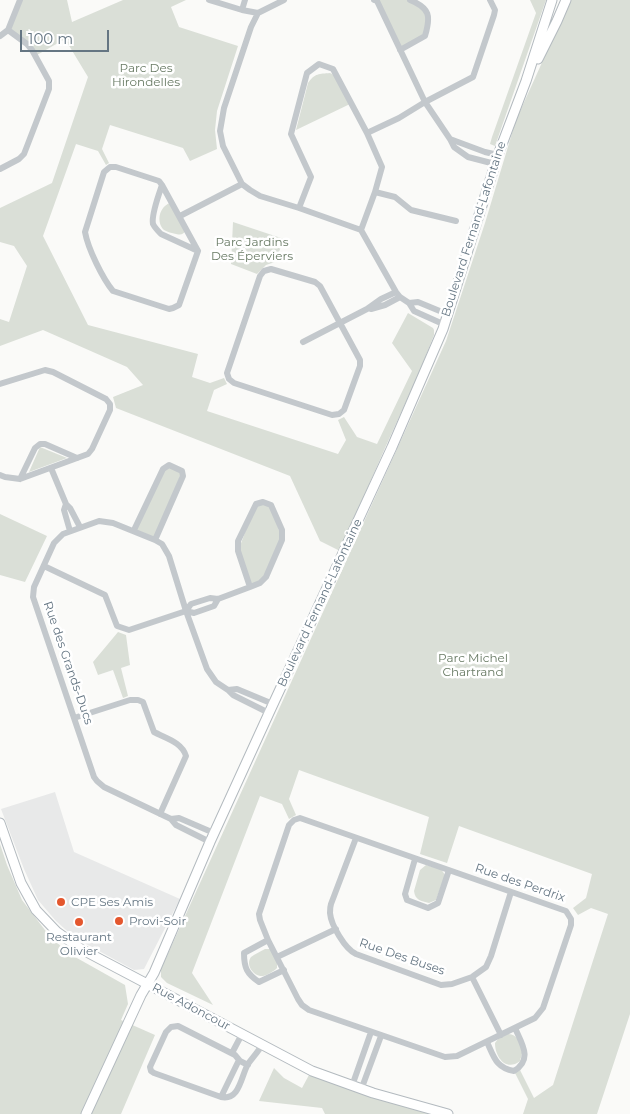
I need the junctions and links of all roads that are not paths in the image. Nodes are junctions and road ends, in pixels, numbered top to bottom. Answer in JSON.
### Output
{"nodes":[{"id":1,"x":20,"y":0,"type":"edge"},
{"id":2,"x":210,"y":0,"type":"edge"},
{"id":3,"x":245,"y":0,"type":"edge"},
{"id":4,"x":284,"y":0,"type":"edge"},
{"id":5,"x":376,"y":0,"type":"edge"},
{"id":6,"x":410,"y":0,"type":"edge"},
{"id":7,"x":490,"y":0,"type":"edge"},
{"id":8,"x":552,"y":0,"type":"edge"},
{"id":9,"x":566,"y":1,"type":"edge"},
{"id":10,"x":242,"y":10,"type":"junction"},
{"id":11,"x":258,"y":13,"type":"junction"},
{"id":12,"x":8,"y":30,"type":"junction"},
{"id":13,"x":0,"y":36,"type":"edge"},
{"id":14,"x":400,"y":50,"type":"junction"},
{"id":15,"x":526,"y":81,"type":"junction"},
{"id":16,"x":425,"y":102,"type":"junction"},
{"id":17,"x":367,"y":133,"type":"junction"},
{"id":18,"x":496,"y":160,"type":"junction"},
{"id":19,"x":0,"y":168,"type":"edge"},
{"id":20,"x":242,"y":184,"type":"junction"},
{"id":21,"x":162,"y":185,"type":"junction"},
{"id":22,"x":375,"y":192,"type":"junction"},
{"id":23,"x":300,"y":208,"type":"junction"},
{"id":24,"x":180,"y":216,"type":"junction"},
{"id":25,"x":456,"y":221,"type":"dead end"},
{"id":26,"x":360,"y":230,"type":"junction"},
{"id":27,"x":198,"y":251,"type":"junction"},
{"id":28,"x":398,"y":294,"type":"junction"},
{"id":29,"x":409,"y":303,"type":"junction"},
{"id":30,"x":447,"y":314,"type":"junction"},
{"id":31,"x":340,"y":323,"type":"junction"},
{"id":32,"x":444,"y":324,"type":"junction"},
{"id":33,"x":303,"y":342,"type":"dead end"},
{"id":34,"x":0,"y":384,"type":"edge"},
{"id":35,"x":77,"y":458,"type":"junction"},
{"id":36,"x":51,"y":468,"type":"junction"},
{"id":37,"x":0,"y":474,"type":"edge"},
{"id":38,"x":20,"y":479,"type":"junction"},
{"id":39,"x":66,"y":504,"type":"junction"},
{"id":40,"x":80,"y":527,"type":"junction"},
{"id":41,"x":134,"y":530,"type":"junction"},
{"id":42,"x":70,"y":531,"type":"junction"},
{"id":43,"x":155,"y":540,"type":"junction"},
{"id":44,"x":44,"y":566,"type":"junction"},
{"id":45,"x":250,"y":586,"type":"junction"},
{"id":46,"x":186,"y":610,"type":"junction"},
{"id":47,"x":228,"y":690,"type":"junction"},
{"id":48,"x":273,"y":704,"type":"junction"},
{"id":49,"x":269,"y":713,"type":"junction"},
{"id":50,"x":74,"y":718,"type":"junction"},
{"id":51,"x":160,"y":814,"type":"junction"},
{"id":52,"x":171,"y":819,"type":"junction"},
{"id":53,"x":0,"y":823,"type":"edge"},
{"id":54,"x":214,"y":833,"type":"junction"},
{"id":55,"x":356,"y":838,"type":"junction"},
{"id":56,"x":210,"y":842,"type":"junction"},
{"id":57,"x":415,"y":859,"type":"junction"},
{"id":58,"x":449,"y":870,"type":"junction"},
{"id":59,"x":512,"y":892,"type":"junction"},
{"id":60,"x":336,"y":929,"type":"junction"},
{"id":61,"x":268,"y":940,"type":"junction"},
{"id":62,"x":277,"y":957,"type":"junction"},
{"id":63,"x":284,"y":970,"type":"junction"},
{"id":64,"x":472,"y":977,"type":"junction"},
{"id":65,"x":147,"y":984,"type":"junction"},
{"id":66,"x":515,"y":1028,"type":"junction"},
{"id":67,"x":370,"y":1032,"type":"junction"},
{"id":68,"x":242,"y":1034,"type":"junction"},
{"id":69,"x":500,"y":1035,"type":"junction"},
{"id":70,"x":381,"y":1036,"type":"junction"},
{"id":71,"x":487,"y":1042,"type":"junction"},
{"id":72,"x":262,"y":1045,"type":"junction"},
{"id":73,"x":232,"y":1053,"type":"junction"},
{"id":74,"x":239,"y":1060,"type":"junction"},
{"id":75,"x":248,"y":1065,"type":"junction"},
{"id":76,"x":356,"y":1088,"type":"junction"},
{"id":77,"x":221,"y":1097,"type":"junction"},
{"id":78,"x":86,"y":1114,"type":"edge"},
{"id":79,"x":448,"y":1114,"type":"edge"}],
"edges":[{"from":1,"to":12,"type":"street"},
{"from":2,"to":10,"type":"street"},
{"from":3,"to":10,"type":"street"},
{"from":4,"to":11,"type":"street"},
{"from":5,"to":14,"type":"street"},
{"from":6,"to":14,"type":"street"},
{"from":7,"to":16,"type":"street"},
{"from":8,"to":15,"type":"street","name":"Boulevard Fernand-Lafontaine"},
{"from":9,"to":15,"type":"street","name":"Boulevard Fernand-Lafontaine"},
{"from":10,"to":11,"type":"street"},
{"from":11,"to":20,"type":"street"},
{"from":12,"to":13,"type":"street"},
{"from":12,"to":19,"type":"street"},
{"from":14,"to":16,"type":"street"},
{"from":15,"to":18,"type":"street","name":"Boulevard Fernand-Lafontaine"},
{"from":16,"to":17,"type":"street"},
{"from":16,"to":18,"type":"street"},
{"from":17,"to":22,"type":"street"},
{"from":17,"to":23,"type":"street"},
{"from":18,"to":30,"type":"street","name":"Boulevard Fernand-Lafontaine"},
{"from":20,"to":23,"type":"street"},
{"from":20,"to":24,"type":"street"},
{"from":21,"to":24,"type":"street"},
{"from":21,"to":27,"type":"street"},
{"from":21,"to":27,"type":"street"},
{"from":22,"to":25,"type":"street"},
{"from":22,"to":26,"type":"street"},
{"from":23,"to":26,"type":"street"},
{"from":24,"to":27,"type":"street"},
{"from":26,"to":28,"type":"street"},
{"from":28,"to":29,"type":"street"},
{"from":28,"to":31,"type":"street"},
{"from":29,"to":30,"type":"street"},
{"from":29,"to":32,"type":"street"},
{"from":30,"to":32,"type":"street","name":"Boulevard Fernand-Lafontaine"},
{"from":31,"to":31,"type":"street"},
{"from":31,"to":33,"type":"street"},
{"from":32,"to":48,"type":"street","name":"Boulevard Fernand-Lafontaine"},
{"from":34,"to":35,"type":"street"},
{"from":35,"to":36,"type":"street"},
{"from":35,"to":38,"type":"street"},
{"from":36,"to":38,"type":"street"},
{"from":36,"to":39,"type":"street"},
{"from":37,"to":38,"type":"street"},
{"from":39,"to":40,"type":"street"},
{"from":39,"to":42,"type":"street"},
{"from":40,"to":41,"type":"street","name":"Rue des Grands-Ducs"},
{"from":40,"to":42,"type":"street","name":"Rue des Grands-Ducs"},
{"from":41,"to":43,"type":"street","name":"Rue des Grands-Ducs"},
{"from":41,"to":43,"type":"street"},
{"from":42,"to":44,"type":"street","name":"Rue des Grands-Ducs"},
{"from":43,"to":46,"type":"street","name":"Rue des Grands-Ducs"},
{"from":44,"to":46,"type":"street"},
{"from":44,"to":50,"type":"street","name":"Rue des Grands-Ducs"},
{"from":45,"to":45,"type":"street"},
{"from":45,"to":46,"type":"street"},
{"from":46,"to":47,"type":"street","name":"Rue des Grands-Ducs"},
{"from":47,"to":48,"type":"street"},
{"from":47,"to":49,"type":"street","name":"Rue des Grands-Ducs"},
{"from":48,"to":49,"type":"street","name":"Boulevard Fernand-Lafontaine"},
{"from":49,"to":54,"type":"street","name":"Boulevard Fernand-Lafontaine"},
{"from":50,"to":51,"type":"street","name":"Rue des Grands-Ducs"},
{"from":50,"to":51,"type":"street"},
{"from":51,"to":52,"type":"street","name":"Rue des Grands-Ducs"},
{"from":52,"to":54,"type":"street","name":"Rue des Grands-Ducs"},
{"from":52,"to":56,"type":"street","name":"Rue des Grands-Ducs"},
{"from":53,"to":65,"type":"street","name":"Rue Adoncour"},
{"from":54,"to":56,"type":"street","name":"Boulevard Fernand-Lafontaine"},
{"from":55,"to":57,"type":"street","name":"Rue des Perdrix"},
{"from":55,"to":60,"type":"street","name":"Rue Des Buses"},
{"from":55,"to":61,"type":"street","name":"Rue des Perdrix"},
{"from":56,"to":65,"type":"street","name":"Boulevard Fernand-Lafontaine"},
{"from":57,"to":58,"type":"street","name":"Rue des Perdrix"},
{"from":57,"to":58,"type":"street"},
{"from":58,"to":59,"type":"street","name":"Rue des Perdrix"},
{"from":59,"to":64,"type":"street","name":"Rue Des Buses"},
{"from":59,"to":66,"type":"street","name":"Rue des Perdrix"},
{"from":60,"to":62,"type":"street"},
{"from":60,"to":64,"type":"street","name":"Rue Des Buses"},
{"from":61,"to":62,"type":"street","name":"Rue des Perdrix"},
{"from":61,"to":63,"type":"street"},
{"from":62,"to":63,"type":"street","name":"Rue des Perdrix"},
{"from":63,"to":67,"type":"street","name":"Rue des Perdrix"},
{"from":64,"to":69,"type":"street"},
{"from":65,"to":68,"type":"street","name":"Rue Adoncour"},
{"from":65,"to":78,"type":"street","name":"Boulevard Fernand-Lafontaine"},
{"from":66,"to":69,"type":"street","name":"Rue des Perdrix"},
{"from":66,"to":71,"type":"street"},
{"from":67,"to":70,"type":"street","name":"Rue des Perdrix"},
{"from":67,"to":76,"type":"street"},
{"from":68,"to":72,"type":"street","name":"Rue Adoncour"},
{"from":68,"to":73,"type":"street"},
{"from":69,"to":71,"type":"street","name":"Rue des Perdrix"},
{"from":70,"to":71,"type":"street","name":"Rue des Perdrix"},
{"from":70,"to":76,"type":"street"},
{"from":72,"to":75,"type":"street"},
{"from":72,"to":76,"type":"street","name":"Rue Adoncour"},
{"from":73,"to":74,"type":"street"},
{"from":73,"to":77,"type":"street"},
{"from":74,"to":75,"type":"street"},
{"from":74,"to":77,"type":"street"},
{"from":75,"to":77,"type":"street"},
{"from":76,"to":79,"type":"street","name":"Rue Adoncour"}]}
